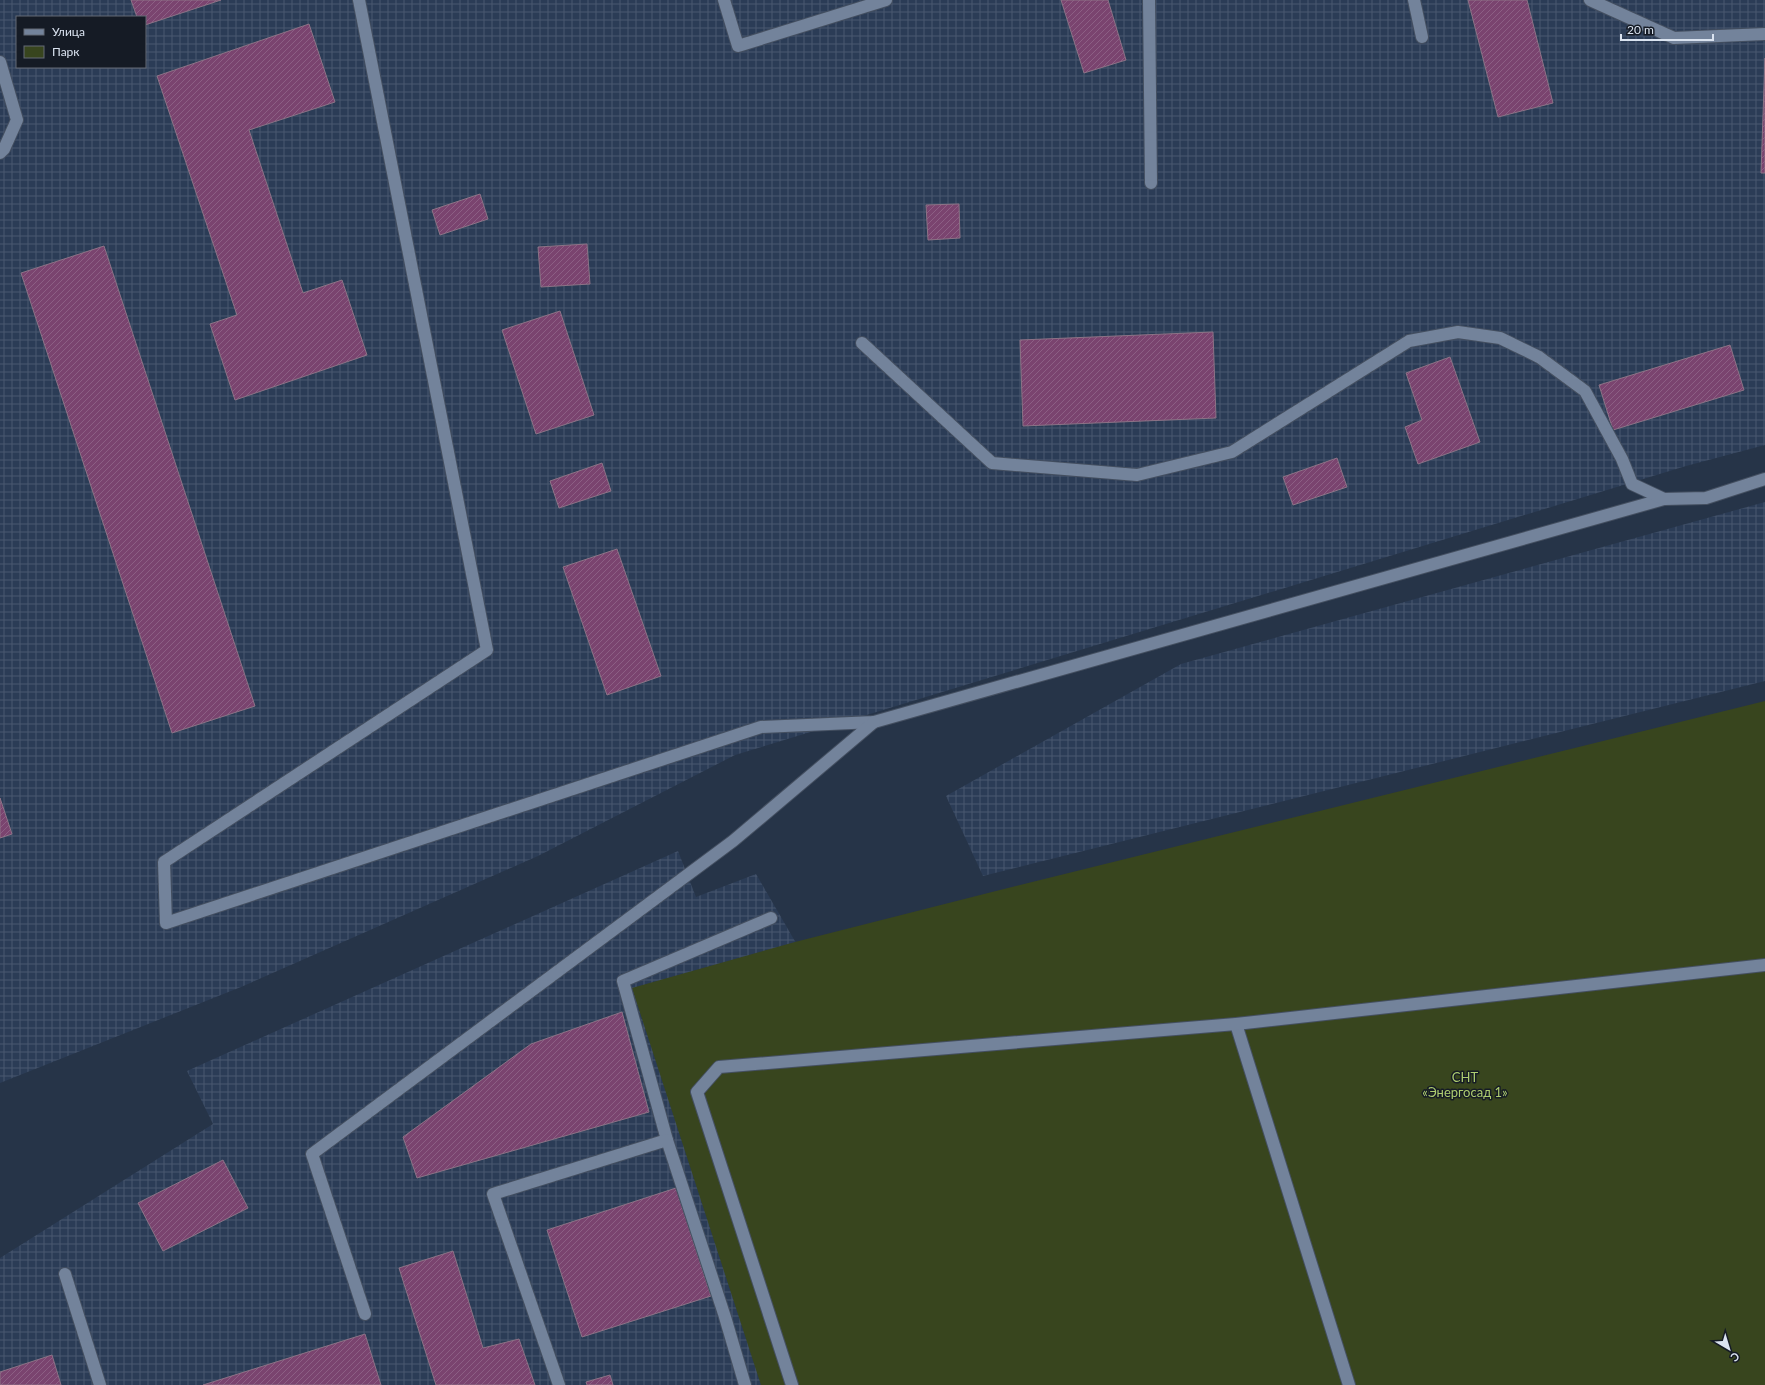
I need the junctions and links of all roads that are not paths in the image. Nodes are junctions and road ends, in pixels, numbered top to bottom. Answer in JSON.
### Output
{"nodes":[{"id":1,"x":359,"y":0,"type":"edge"},
{"id":2,"x":724,"y":0,"type":"edge"},
{"id":3,"x":886,"y":0,"type":"edge"},
{"id":4,"x":1149,"y":0,"type":"edge"},
{"id":5,"x":1414,"y":0,"type":"edge"},
{"id":6,"x":1590,"y":0,"type":"edge"},
{"id":7,"x":1765,"y":34,"type":"edge"},
{"id":8,"x":1422,"y":37,"type":"dead end"},
{"id":9,"x":0,"y":62,"type":"edge"},
{"id":10,"x":0,"y":153,"type":"edge"},
{"id":11,"x":1152,"y":183,"type":"dead end"},
{"id":12,"x":862,"y":343,"type":"dead end"},
{"id":13,"x":1765,"y":479,"type":"edge"},
{"id":14,"x":1664,"y":499,"type":"junction"},
{"id":15,"x":874,"y":722,"type":"junction"},
{"id":16,"x":771,"y":918,"type":"dead end"},
{"id":17,"x":1765,"y":965,"type":"edge"},
{"id":18,"x":1236,"y":1024,"type":"junction"},
{"id":19,"x":667,"y":1140,"type":"junction"},
{"id":20,"x":65,"y":1274,"type":"dead end"},
{"id":21,"x":365,"y":1314,"type":"dead end"},
{"id":22,"x":100,"y":1385,"type":"edge"},
{"id":23,"x":559,"y":1385,"type":"edge"},
{"id":24,"x":744,"y":1385,"type":"edge"},
{"id":25,"x":792,"y":1385,"type":"edge"},
{"id":26,"x":1349,"y":1385,"type":"edge"}],
"edges":[{"from":1,"to":15,"type":"lane"},
{"from":2,"to":3,"type":"lane"},
{"from":4,"to":11,"type":"lane"},
{"from":5,"to":8,"type":"lane"},
{"from":6,"to":7,"type":"lane"},
{"from":9,"to":10,"type":"lane"},
{"from":12,"to":14,"type":"lane"},
{"from":13,"to":14,"type":"lane"},
{"from":14,"to":15,"type":"lane"},
{"from":15,"to":21,"type":"lane"},
{"from":16,"to":19,"type":"lane"},
{"from":17,"to":18,"type":"lane"},
{"from":18,"to":25,"type":"lane"},
{"from":18,"to":26,"type":"lane"},
{"from":19,"to":23,"type":"lane"},
{"from":19,"to":24,"type":"lane"},
{"from":20,"to":22,"type":"lane"}]}
